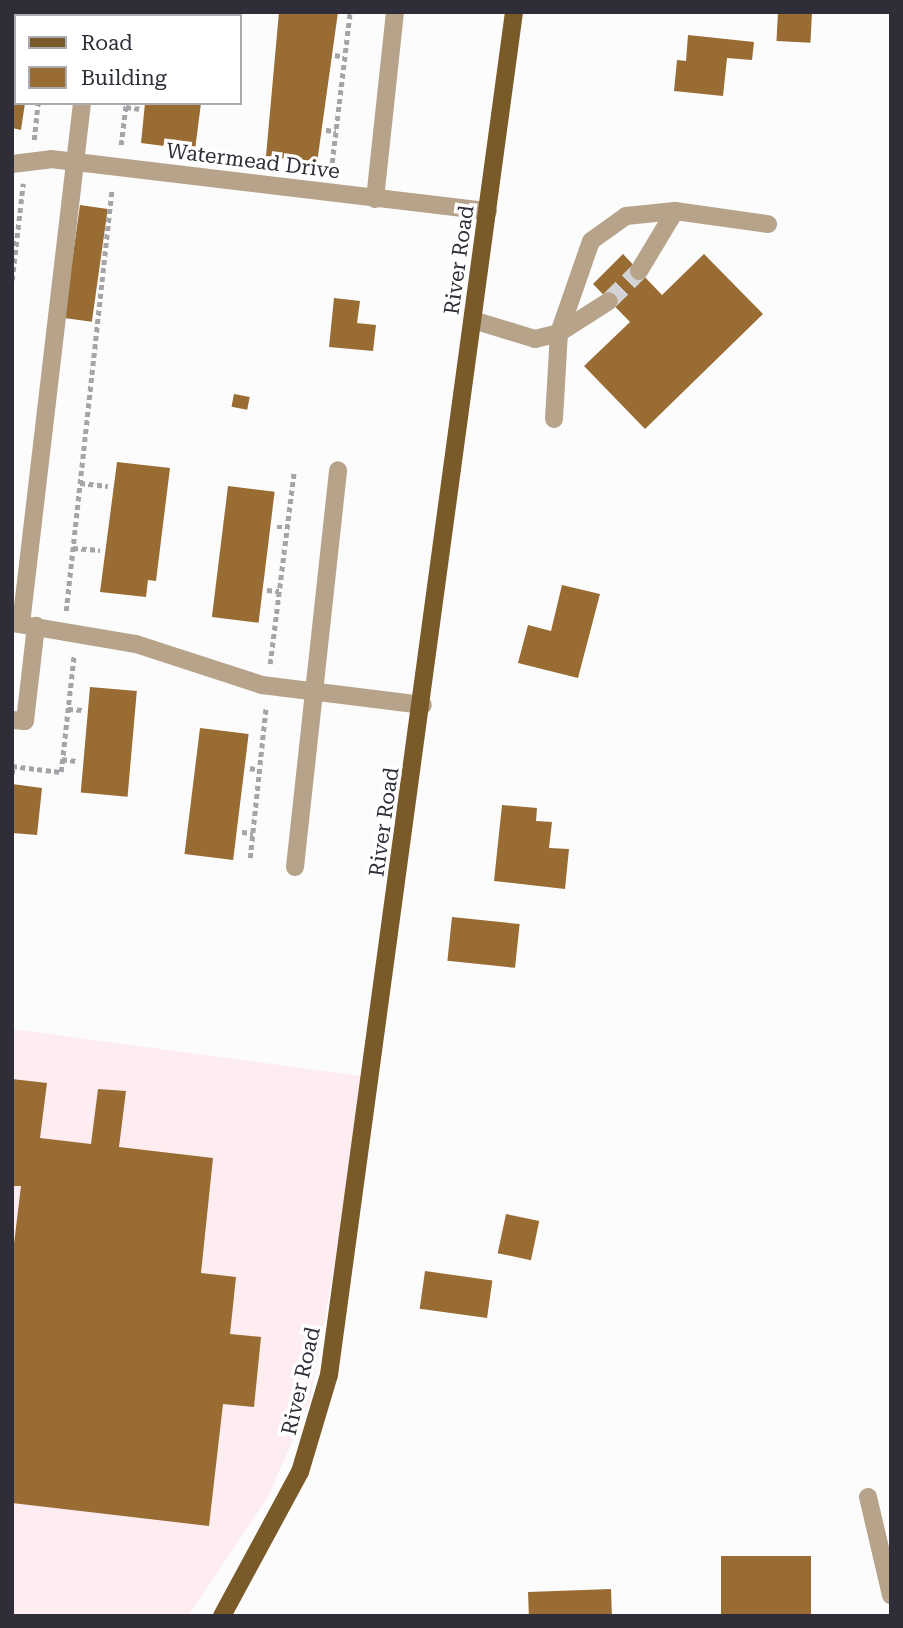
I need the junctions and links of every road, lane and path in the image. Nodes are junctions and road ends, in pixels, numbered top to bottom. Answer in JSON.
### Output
{"nodes":[{"id":1,"x":350,"y":12,"type":"edge"},
{"id":2,"x":395,"y":12,"type":"edge"},
{"id":3,"x":514,"y":12,"type":"edge"},
{"id":4,"x":335,"y":55,"type":"dead end"},
{"id":5,"x":344,"y":57,"type":"junction"},
{"id":6,"x":38,"y":105,"type":"edge"},
{"id":7,"x":82,"y":105,"type":"edge"},
{"id":8,"x":126,"y":105,"type":"edge"},
{"id":9,"x":141,"y":109,"type":"dead end"},
{"id":10,"x":326,"y":130,"type":"dead end"},
{"id":11,"x":336,"y":131,"type":"junction"},
{"id":12,"x":23,"y":142,"type":"dead end"},
{"id":13,"x":121,"y":149,"type":"dead end"},
{"id":14,"x":74,"y":162,"type":"junction"},
{"id":15,"x":18,"y":170,"type":"edge"},
{"id":16,"x":331,"y":174,"type":"dead end"},
{"id":17,"x":113,"y":185,"type":"dead end"},
{"id":18,"x":375,"y":198,"type":"junction"},
{"id":19,"x":488,"y":211,"type":"junction"},
{"id":20,"x":675,"y":211,"type":"junction"},
{"id":21,"x":768,"y":224,"type":"dead end"},
{"id":22,"x":14,"y":239,"type":"edge"},
{"id":23,"x":639,"y":271,"type":"tunnel mouth"},
{"id":24,"x":12,"y":280,"type":"edge"},
{"id":25,"x":609,"y":301,"type":"tunnel mouth"},
{"id":26,"x":474,"y":320,"type":"junction"},
{"id":27,"x":559,"y":333,"type":"junction"},
{"id":28,"x":554,"y":419,"type":"dead end"},
{"id":29,"x":338,"y":470,"type":"dead end"},
{"id":30,"x":293,"y":471,"type":"dead end"},
{"id":31,"x":80,"y":483,"type":"junction"},
{"id":32,"x":108,"y":486,"type":"dead end"},
{"id":33,"x":277,"y":527,"type":"dead end"},
{"id":34,"x":287,"y":527,"type":"junction"},
{"id":35,"x":72,"y":548,"type":"junction"},
{"id":36,"x":100,"y":550,"type":"dead end"},
{"id":37,"x":267,"y":590,"type":"dead end"},
{"id":38,"x":279,"y":591,"type":"junction"},
{"id":39,"x":66,"y":611,"type":"dead end"},
{"id":40,"x":23,"y":624,"type":"edge"},
{"id":41,"x":75,"y":650,"type":"dead end"},
{"id":42,"x":270,"y":668,"type":"dead end"},
{"id":43,"x":313,"y":691,"type":"junction"},
{"id":44,"x":266,"y":703,"type":"dead end"},
{"id":45,"x":423,"y":705,"type":"junction"},
{"id":46,"x":68,"y":709,"type":"junction"},
{"id":47,"x":83,"y":710,"type":"dead end"},
{"id":48,"x":12,"y":720,"type":"edge"},
{"id":49,"x":62,"y":759,"type":"junction"},
{"id":50,"x":76,"y":761,"type":"dead end"},
{"id":51,"x":13,"y":766,"type":"edge"},
{"id":52,"x":250,"y":768,"type":"dead end"},
{"id":53,"x":259,"y":770,"type":"junction"},
{"id":54,"x":12,"y":774,"type":"edge"},
{"id":55,"x":242,"y":832,"type":"dead end"},
{"id":56,"x":253,"y":833,"type":"junction"},
{"id":57,"x":250,"y":858,"type":"dead end"},
{"id":58,"x":295,"y":867,"type":"dead end"},
{"id":59,"x":868,"y":1497,"type":"dead end"},
{"id":60,"x":891,"y":1595,"type":"edge"},
{"id":61,"x":222,"y":1616,"type":"edge"}],
"edges":[{"from":1,"to":5,"type":"path"},
{"from":2,"to":18,"type":"street"},
{"from":3,"to":19,"type":"main road","name":"River Road"},
{"from":4,"to":5,"type":"path"},
{"from":5,"to":11,"type":"path"},
{"from":6,"to":12,"type":"path"},
{"from":7,"to":14,"type":"street"},
{"from":8,"to":9,"type":"path"},
{"from":8,"to":13,"type":"path"},
{"from":10,"to":11,"type":"path"},
{"from":11,"to":16,"type":"path"},
{"from":14,"to":15,"type":"street","name":"Watermead Drive"},
{"from":14,"to":18,"type":"street","name":"Watermead Drive"},
{"from":14,"to":40,"type":"street"},
{"from":15,"to":22,"type":"path"},
{"from":17,"to":31,"type":"path"},
{"from":18,"to":19,"type":"street","name":"Watermead Drive"},
{"from":19,"to":26,"type":"main road","name":"River Road"},
{"from":20,"to":21,"type":"street"},
{"from":20,"to":23,"type":"street"},
{"from":20,"to":27,"type":"street"},
{"from":22,"to":24,"type":"path"},
{"from":25,"to":27,"type":"street"},
{"from":26,"to":27,"type":"street"},
{"from":26,"to":45,"type":"main road","name":"River Road"},
{"from":27,"to":28,"type":"street"},
{"from":29,"to":43,"type":"street"},
{"from":30,"to":34,"type":"path"},
{"from":31,"to":32,"type":"path"},
{"from":31,"to":35,"type":"path"},
{"from":33,"to":34,"type":"path"},
{"from":34,"to":38,"type":"path"},
{"from":35,"to":36,"type":"path"},
{"from":35,"to":39,"type":"path"},
{"from":37,"to":38,"type":"path"},
{"from":38,"to":42,"type":"path"},
{"from":40,"to":43,"type":"street"},
{"from":40,"to":48,"type":"street"},
{"from":41,"to":46,"type":"path"},
{"from":43,"to":45,"type":"street"},
{"from":43,"to":58,"type":"street"},
{"from":44,"to":53,"type":"path"},
{"from":45,"to":61,"type":"main road","name":"River Road"},
{"from":46,"to":47,"type":"path"},
{"from":46,"to":49,"type":"path"},
{"from":49,"to":50,"type":"path"},
{"from":49,"to":51,"type":"path"},
{"from":51,"to":54,"type":"path"},
{"from":52,"to":53,"type":"path"},
{"from":53,"to":56,"type":"path"},
{"from":55,"to":56,"type":"path"},
{"from":56,"to":57,"type":"path"},
{"from":59,"to":60,"type":"street"}]}
